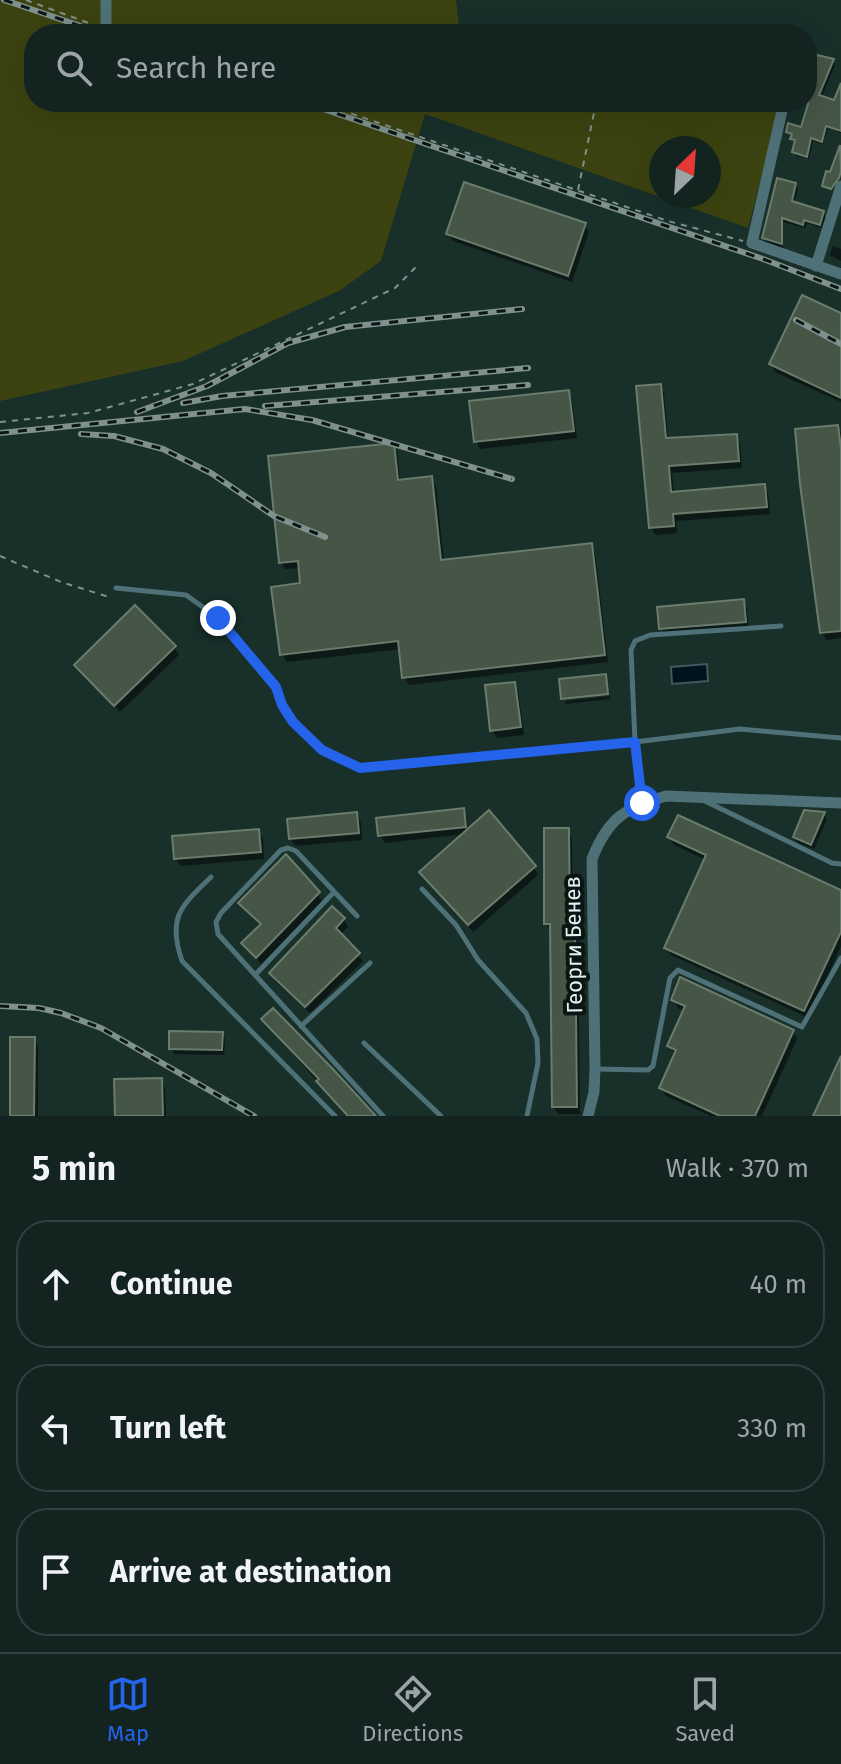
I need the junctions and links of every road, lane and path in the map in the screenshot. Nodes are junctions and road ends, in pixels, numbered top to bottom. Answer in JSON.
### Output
{"nodes":[{"id":1,"x":26,"y":0,"type":"edge"},
{"id":2,"x":106,"y":0,"type":"edge"},
{"id":3,"x":90,"y":24,"type":"edge"},
{"id":4,"x":106,"y":24,"type":"edge"},
{"id":5,"x":346,"y":112,"type":"edge"},
{"id":6,"x":594,"y":112,"type":"edge"},
{"id":7,"x":782,"y":112,"type":"edge"},
{"id":8,"x":841,"y":186,"type":"edge"},
{"id":9,"x":578,"y":191,"type":"junction"},
{"id":10,"x":752,"y":243,"type":"junction"},
{"id":11,"x":418,"y":265,"type":"dead end"},
{"id":12,"x":816,"y":266,"type":"junction"},
{"id":13,"x":841,"y":274,"type":"edge"},
{"id":14,"x":0,"y":422,"type":"edge"},
{"id":15,"x":0,"y":556,"type":"edge"},
{"id":16,"x":116,"y":588,"type":"joint"},
{"id":17,"x":781,"y":626,"type":"dead end"},
{"id":18,"x":841,"y":738,"type":"edge"},
{"id":19,"x":635,"y":742,"type":"junction"},
{"id":20,"x":697,"y":797,"type":"junction"},
{"id":21,"x":642,"y":803,"type":"junction"},
{"id":22,"x":841,"y":803,"type":"edge"},
{"id":23,"x":841,"y":864,"type":"edge"},
{"id":24,"x":211,"y":877,"type":"dead end"},
{"id":25,"x":422,"y":889,"type":"dead end"},
{"id":26,"x":334,"y":892,"type":"junction"},
{"id":27,"x":357,"y":916,"type":"dead end"},
{"id":28,"x":841,"y":958,"type":"edge"},
{"id":29,"x":370,"y":963,"type":"dead end"},
{"id":30,"x":255,"y":975,"type":"junction"},
{"id":31,"x":301,"y":1026,"type":"junction"},
{"id":32,"x":364,"y":1043,"type":"dead end"},
{"id":33,"x":595,"y":1069,"type":"junction"},
{"id":34,"x":335,"y":1116,"type":"edge"},
{"id":35,"x":383,"y":1116,"type":"edge"},
{"id":36,"x":441,"y":1116,"type":"edge"},
{"id":37,"x":527,"y":1116,"type":"edge"},
{"id":38,"x":588,"y":1116,"type":"edge"}],
"edges":[{"from":1,"to":3,"type":"path"},
{"from":2,"to":4,"type":"street"},
{"from":5,"to":9,"type":"path"},
{"from":6,"to":9,"type":"path"},
{"from":7,"to":10,"type":"street"},
{"from":8,"to":12,"type":"street"},
{"from":9,"to":10,"type":"path"},
{"from":10,"to":12,"type":"street"},
{"from":11,"to":14,"type":"path"},
{"from":12,"to":13,"type":"street"},
{"from":15,"to":16,"type":"path"},
{"from":16,"to":19,"type":"lane"},
{"from":17,"to":19,"type":"lane"},
{"from":18,"to":19,"type":"lane"},
{"from":19,"to":21,"type":"lane"},
{"from":20,"to":21,"type":"street","name":"Георги Бенев"},
{"from":20,"to":22,"type":"street","name":"Георги Бенев"},
{"from":20,"to":23,"type":"lane"},
{"from":21,"to":33,"type":"street","name":"Георги Бенев"},
{"from":24,"to":34,"type":"lane"},
{"from":25,"to":37,"type":"lane"},
{"from":26,"to":27,"type":"lane"},
{"from":26,"to":30,"type":"lane"},
{"from":26,"to":30,"type":"lane"},
{"from":28,"to":33,"type":"lane"},
{"from":29,"to":31,"type":"lane"},
{"from":30,"to":31,"type":"lane"},
{"from":31,"to":35,"type":"lane"},
{"from":32,"to":36,"type":"lane"},
{"from":33,"to":38,"type":"street","name":"Георги Бенев"}]}
